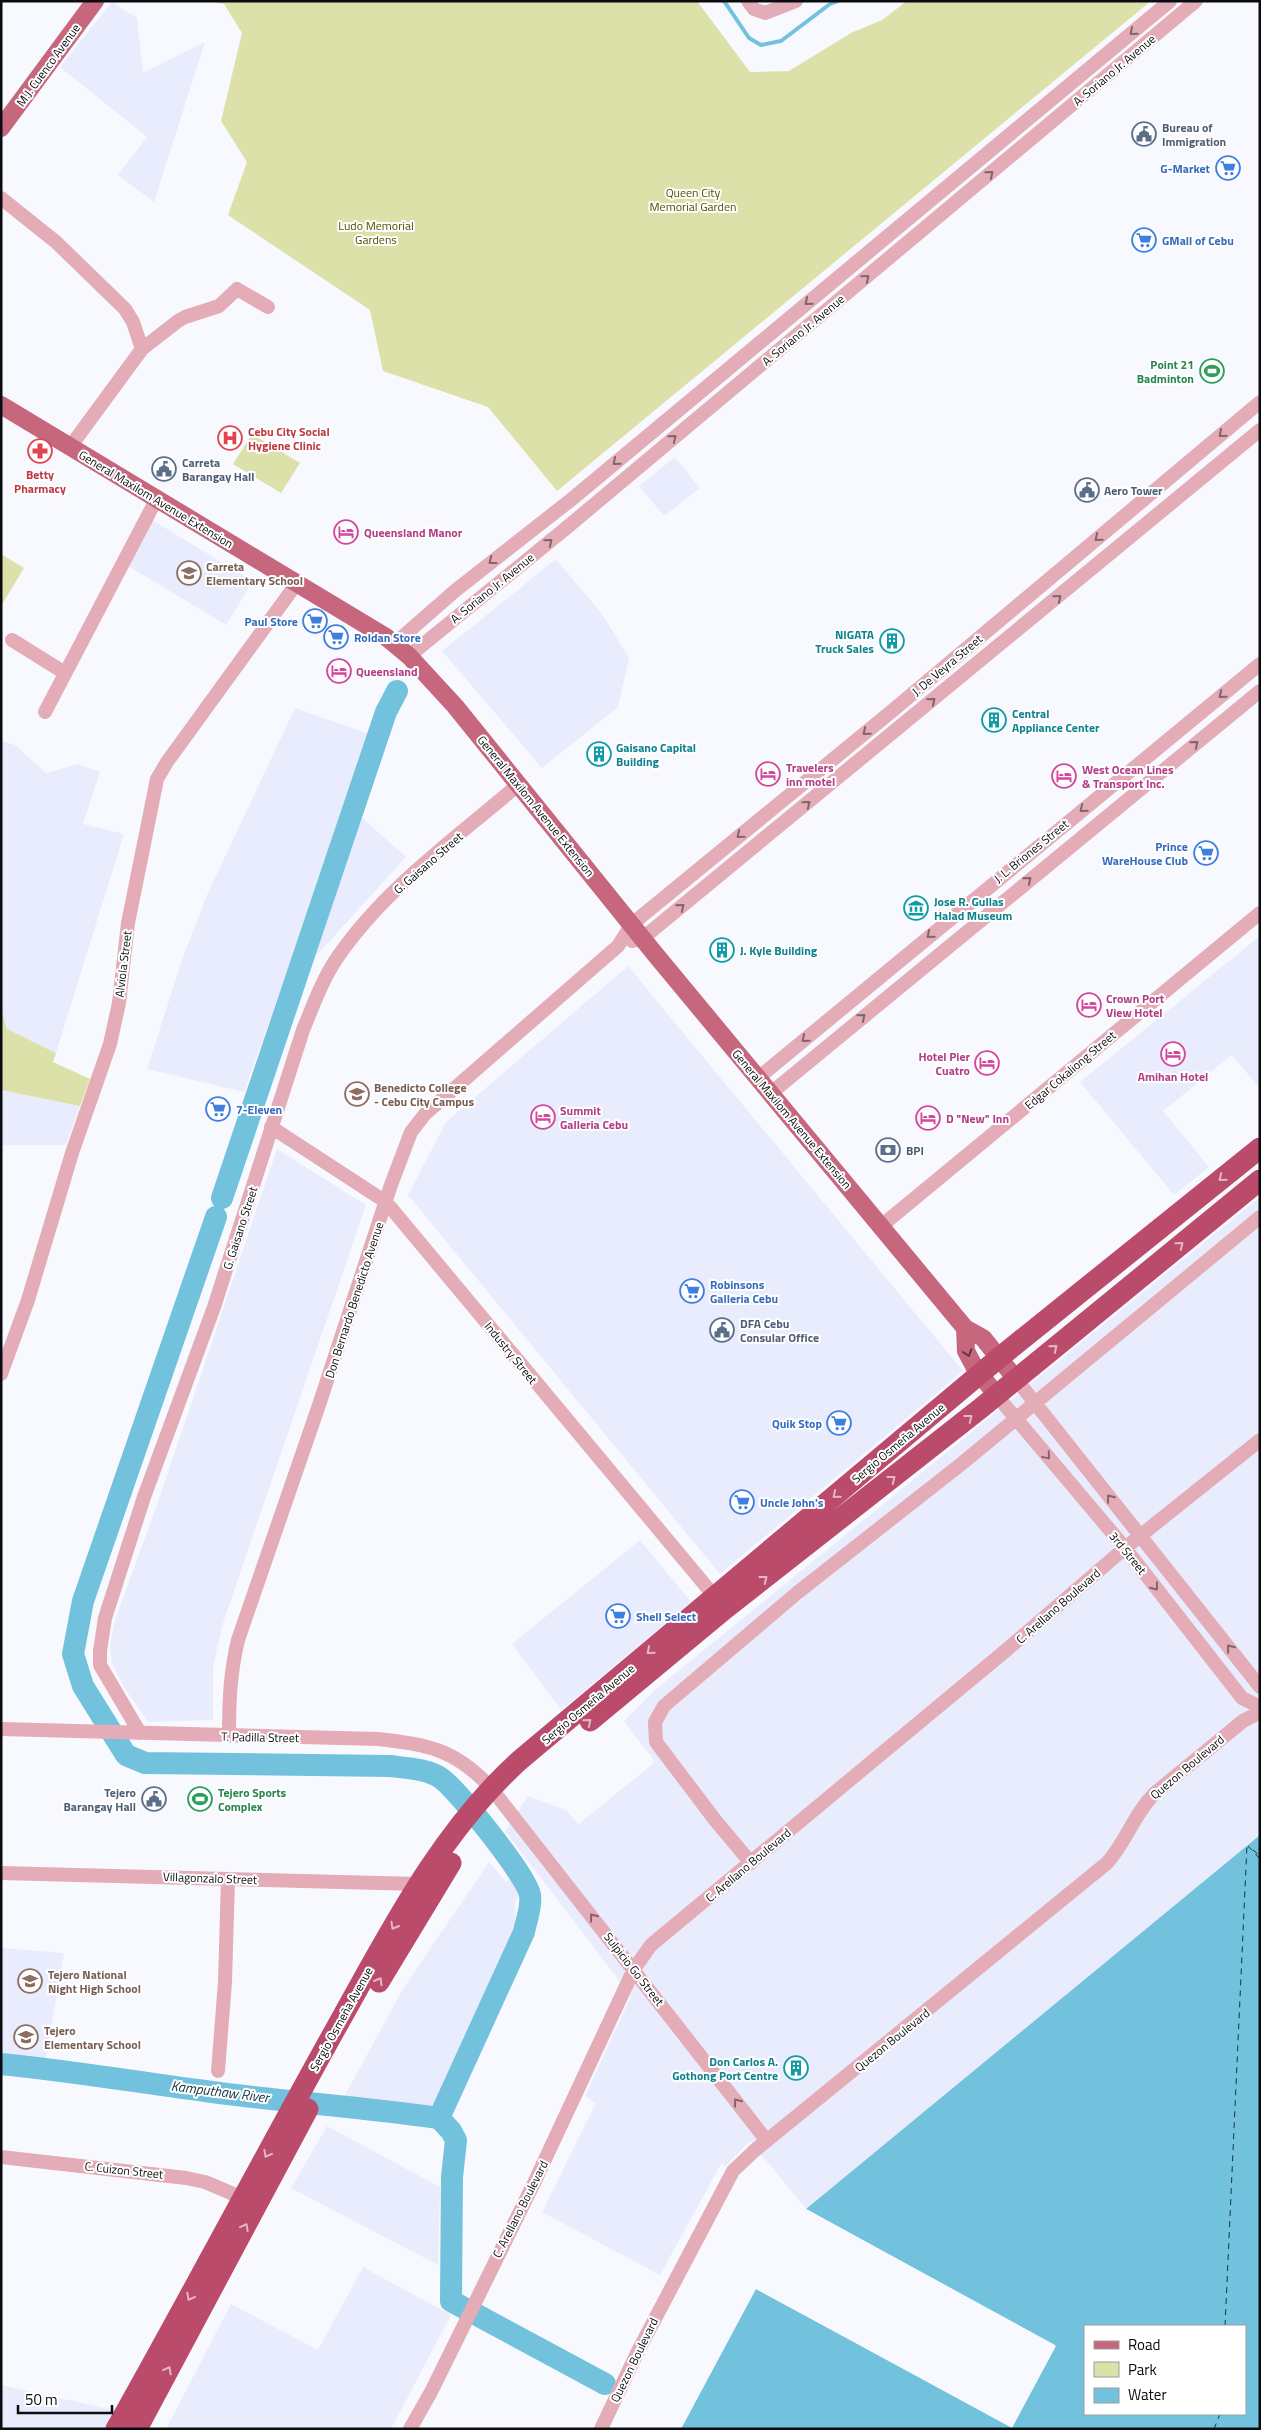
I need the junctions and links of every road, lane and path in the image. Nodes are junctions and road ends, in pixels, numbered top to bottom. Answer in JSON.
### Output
{"nodes":[{"id":1,"x":95,"y":1,"type":"edge"},
{"id":2,"x":748,"y":1,"type":"edge"},
{"id":3,"x":796,"y":1,"type":"edge"},
{"id":4,"x":1170,"y":1,"type":"edge"},
{"id":5,"x":1196,"y":1,"type":"edge"},
{"id":6,"x":1,"y":128,"type":"edge"},
{"id":7,"x":1,"y":198,"type":"edge"},
{"id":8,"x":268,"y":307,"type":"dead end"},
{"id":9,"x":142,"y":349,"type":"junction"},
{"id":10,"x":1260,"y":402,"type":"edge"},
{"id":11,"x":1,"y":406,"type":"edge"},
{"id":12,"x":1260,"y":430,"type":"edge"},
{"id":13,"x":70,"y":447,"type":"junction"},
{"id":14,"x":156,"y":500,"type":"junction"},
{"id":15,"x":297,"y":584,"type":"junction"},
{"id":16,"x":12,"y":640,"type":"dead end"},
{"id":17,"x":403,"y":651,"type":"junction"},
{"id":18,"x":1260,"y":664,"type":"edge"},
{"id":19,"x":65,"y":673,"type":"junction"},
{"id":20,"x":1260,"y":691,"type":"edge"},
{"id":21,"x":892,"y":711,"type":"junction"},
{"id":22,"x":45,"y":712,"type":"dead end"},
{"id":23,"x":903,"y":726,"type":"junction"},
{"id":24,"x":1115,"y":783,"type":"junction"},
{"id":25,"x":518,"y":785,"type":"junction"},
{"id":26,"x":1127,"y":799,"type":"junction"},
{"id":27,"x":976,"y":897,"type":"junction"},
{"id":28,"x":989,"y":913,"type":"junction"},
{"id":29,"x":1260,"y":913,"type":"edge"},
{"id":30,"x":638,"y":931,"type":"junction"},
{"id":31,"x":758,"y":1078,"type":"junction"},
{"id":32,"x":771,"y":1093,"type":"junction"},
{"id":33,"x":271,"y":1127,"type":"junction"},
{"id":34,"x":1260,"y":1148,"type":"edge"},
{"id":35,"x":1260,"y":1180,"type":"edge"},
{"id":36,"x":386,"y":1202,"type":"junction"},
{"id":37,"x":1260,"y":1217,"type":"edge"},
{"id":38,"x":880,"y":1226,"type":"junction"},
{"id":39,"x":965,"y":1328,"type":"junction"},
{"id":40,"x":1000,"y":1357,"type":"junction"},
{"id":41,"x":1,"y":1374,"type":"edge"},
{"id":42,"x":980,"y":1374,"type":"junction"},
{"id":43,"x":1016,"y":1379,"type":"junction"},
{"id":44,"x":996,"y":1396,"type":"junction"},
{"id":45,"x":1035,"y":1403,"type":"junction"},
{"id":46,"x":1016,"y":1419,"type":"junction"},
{"id":47,"x":1260,"y":1440,"type":"edge"},
{"id":48,"x":1141,"y":1536,"type":"junction"},
{"id":49,"x":1125,"y":1548,"type":"junction"},
{"id":50,"x":720,"y":1603,"type":"junction"},
{"id":51,"x":1260,"y":1687,"type":"edge"},
{"id":52,"x":1260,"y":1707,"type":"edge"},
{"id":53,"x":1260,"y":1712,"type":"edge"},
{"id":54,"x":1,"y":1729,"type":"edge"},
{"id":55,"x":140,"y":1733,"type":"junction"},
{"id":56,"x":229,"y":1736,"type":"junction"},
{"id":57,"x":482,"y":1809,"type":"junction"},
{"id":58,"x":751,"y":1863,"type":"junction"},
{"id":59,"x":1,"y":1873,"type":"edge"},
{"id":60,"x":228,"y":1879,"type":"junction"},
{"id":61,"x":419,"y":1884,"type":"junction"},
{"id":62,"x":634,"y":1970,"type":"junction"},
{"id":63,"x":218,"y":2072,"type":"dead end"},
{"id":64,"x":315,"y":2082,"type":"junction"},
{"id":65,"x":298,"y":2112,"type":"junction"},
{"id":66,"x":767,"y":2141,"type":"junction"},
{"id":67,"x":1,"y":2157,"type":"edge"},
{"id":68,"x":244,"y":2198,"type":"junction"},
{"id":69,"x":116,"y":2429,"type":"edge"},
{"id":70,"x":137,"y":2429,"type":"edge"},
{"id":71,"x":410,"y":2429,"type":"edge"},
{"id":72,"x":600,"y":2429,"type":"edge"}],
"edges":[{"from":1,"to":6,"type":"main road","name":"M.J. Cuenco Avenue"},
{"from":2,"to":3,"type":"street"},
{"from":4,"to":17,"type":"street","name":"A. Soriano Jr. Avenue","one_way":true},
{"from":17,"to":5,"type":"street","name":"A. Soriano Jr. Avenue","one_way":true},
{"from":7,"to":9,"type":"street"},
{"from":8,"to":9,"type":"street"},
{"from":9,"to":13,"type":"street"},
{"from":10,"to":21,"type":"street","name":"J. De Veyra Street","one_way":true},
{"from":11,"to":13,"type":"main road","name":"General Maxilom Avenue Extension"},
{"from":23,"to":12,"type":"street","name":"J. De Veyra Street","one_way":true},
{"from":13,"to":14,"type":"main road","name":"General Maxilom Avenue Extension"},
{"from":14,"to":15,"type":"main road","name":"General Maxilom Avenue Extension"},
{"from":14,"to":19,"type":"street"},
{"from":15,"to":17,"type":"main road","name":"General Maxilom Avenue Extension"},
{"from":15,"to":41,"type":"street","name":"Alviola Street"},
{"from":16,"to":19,"type":"street"},
{"from":17,"to":25,"type":"main road","name":"General Maxilom Avenue Extension"},
{"from":18,"to":24,"type":"street","name":"J. L. Briones Street","one_way":true},
{"from":19,"to":22,"type":"street"},
{"from":26,"to":20,"type":"street","name":"J. L. Briones Street","one_way":true},
{"from":21,"to":23,"type":"street"},
{"from":21,"to":30,"type":"street","name":"J. De Veyra Street","one_way":true},
{"from":30,"to":23,"type":"street","name":"J. De Veyra Street","one_way":true},
{"from":24,"to":26,"type":"street"},
{"from":24,"to":27,"type":"street","name":"J. L. Briones Street","one_way":true},
{"from":25,"to":30,"type":"main road","name":"General Maxilom Avenue Extension"},
{"from":25,"to":33,"type":"street","name":"G. Gaisano Street"},
{"from":28,"to":26,"type":"street","name":"J. L. Briones Street","one_way":true},
{"from":27,"to":28,"type":"street"},
{"from":27,"to":31,"type":"street","name":"J. L. Briones Street","one_way":true},
{"from":32,"to":28,"type":"street","name":"J. L. Briones Street","one_way":true},
{"from":29,"to":38,"type":"street","name":"Edgar Cokaliong Street"},
{"from":30,"to":31,"type":"main road","name":"General Maxilom Avenue Extension"},
{"from":30,"to":36,"type":"street","name":"Don Bernardo Benedicto Avenue"},
{"from":31,"to":32,"type":"main road","name":"General Maxilom Avenue Extension"},
{"from":32,"to":38,"type":"main road","name":"General Maxilom Avenue Extension"},
{"from":33,"to":36,"type":"street","name":"Industry Street"},
{"from":33,"to":55,"type":"street","name":"G. Gaisano Street"},
{"from":34,"to":40,"type":"highway","name":"Sergio Osmeña Avenue","one_way":true},
{"from":43,"to":35,"type":"highway","name":"Sergio Osmeña Avenue","one_way":true},
{"from":36,"to":50,"type":"street","name":"Industry Street"},
{"from":36,"to":56,"type":"street","name":"Don Bernardo Benedicto Avenue"},
{"from":37,"to":45,"type":"street"},
{"from":38,"to":39,"type":"main road","name":"General Maxilom Avenue Extension"},
{"from":39,"to":40,"type":"main road","name":"General Maxilom Avenue Extension"},
{"from":39,"to":42,"type":"main road","one_way":true},
{"from":40,"to":42,"type":"highway","name":"Sergio Osmeña Avenue"},
{"from":40,"to":43,"type":"main road","name":"General Maxilom Avenue Extension"},
{"from":42,"to":44,"type":"main road"},
{"from":42,"to":50,"type":"highway","name":"Sergio Osmeña Avenue","one_way":true},
{"from":43,"to":44,"type":"highway","name":"Sergio Osmeña Avenue"},
{"from":43,"to":45,"type":"street","name":"3rd Street"},
{"from":44,"to":46,"type":"street","name":"3rd Street"},
{"from":50,"to":44,"type":"highway","name":"Sergio Osmeña Avenue","one_way":true},
{"from":45,"to":46,"type":"street"},
{"from":48,"to":45,"type":"street","name":"3rd Street","one_way":true},
{"from":46,"to":49,"type":"street","name":"3rd Street","one_way":true},
{"from":46,"to":58,"type":"street"},
{"from":47,"to":48,"type":"street","name":"C. Arellano Boulevard"},
{"from":48,"to":49,"type":"street","name":"C. Arellano Boulevard"},
{"from":51,"to":48,"type":"street","name":"3rd Street","one_way":true},
{"from":49,"to":52,"type":"street","name":"3rd Street","one_way":true},
{"from":49,"to":58,"type":"street","name":"C. Arellano Boulevard"},
{"from":50,"to":57,"type":"highway","name":"Sergio Osmeña Avenue"},
{"from":53,"to":66,"type":"street","name":"Quezon Boulevard"},
{"from":54,"to":55,"type":"street","name":"T. Padilla Street"},
{"from":55,"to":56,"type":"street","name":"T. Padilla Street"},
{"from":56,"to":57,"type":"street","name":"T. Padilla Street"},
{"from":57,"to":61,"type":"highway","name":"Sergio Osmeña Avenue"},
{"from":62,"to":57,"type":"street","name":"Sulpicio Go Street","one_way":true},
{"from":64,"to":57,"type":"highway","name":"Sergio Osmeña Avenue","one_way":true},
{"from":58,"to":62,"type":"street","name":"C. Arellano Boulevard"},
{"from":59,"to":60,"type":"street","name":"Villagonzalo Street"},
{"from":60,"to":61,"type":"street","name":"Villagonzalo Street"},
{"from":60,"to":63,"type":"street"},
{"from":61,"to":64,"type":"highway","name":"Sergio Osmeña Avenue","one_way":true},
{"from":66,"to":62,"type":"street","name":"Sulpicio Go Street","one_way":true},
{"from":62,"to":71,"type":"street","name":"C. Arellano Boulevard"},
{"from":64,"to":65,"type":"highway","name":"Sergio Osmeña Avenue"},
{"from":65,"to":68,"type":"highway","name":"Sergio Osmeña Avenue","one_way":true},
{"from":70,"to":65,"type":"highway","name":"Sergio Osmeña Avenue","one_way":true},
{"from":66,"to":72,"type":"street","name":"Quezon Boulevard"},
{"from":67,"to":68,"type":"street","name":"C. Cuizon Street"},
{"from":68,"to":69,"type":"highway","name":"Sergio Osmeña Avenue","one_way":true}]}
